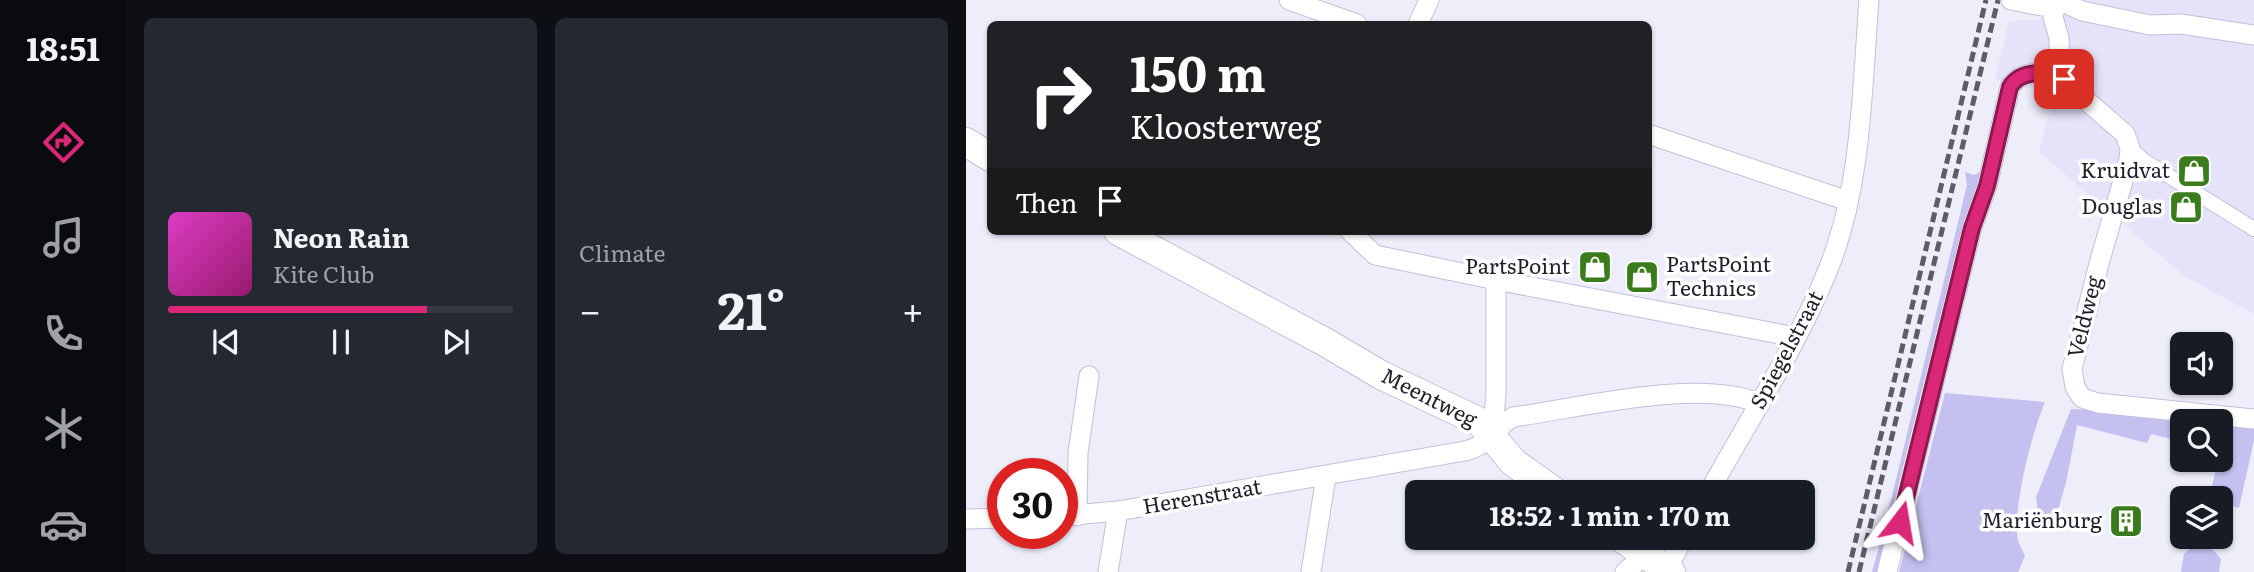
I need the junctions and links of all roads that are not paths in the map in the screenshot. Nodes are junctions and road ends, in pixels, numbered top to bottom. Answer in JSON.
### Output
{"nodes":[{"id":1,"x":1289,"y":0,"type":"edge"},
{"id":2,"x":1429,"y":0,"type":"edge"},
{"id":3,"x":1869,"y":0,"type":"edge"},
{"id":4,"x":2011,"y":0,"type":"edge"},
{"id":5,"x":2057,"y":1,"type":"edge"},
{"id":6,"x":1348,"y":21,"type":"edge"},
{"id":7,"x":1419,"y":21,"type":"edge"},
{"id":8,"x":2254,"y":36,"type":"edge"},
{"id":9,"x":2059,"y":56,"type":"junction"},
{"id":10,"x":2039,"y":74,"type":"junction"},
{"id":11,"x":2064,"y":79,"type":"junction"},
{"id":12,"x":1652,"y":135,"type":"edge"},
{"id":13,"x":966,"y":142,"type":"edge"},
{"id":14,"x":2130,"y":148,"type":"junction"},
{"id":15,"x":987,"y":154,"type":"edge"},
{"id":16,"x":1848,"y":201,"type":"junction"},
{"id":17,"x":2254,"y":229,"type":"edge"},
{"id":18,"x":1125,"y":235,"type":"edge"},
{"id":19,"x":1354,"y":235,"type":"edge"},
{"id":20,"x":1496,"y":280,"type":"junction"},
{"id":21,"x":1796,"y":337,"type":"junction"},
{"id":22,"x":1089,"y":376,"type":"dead end"},
{"id":23,"x":1758,"y":403,"type":"junction"},
{"id":24,"x":2254,"y":419,"type":"edge"},
{"id":25,"x":1493,"y":436,"type":"junction"},
{"id":26,"x":1078,"y":460,"type":"edge"},
{"id":27,"x":1326,"y":476,"type":"junction"},
{"id":28,"x":1538,"y":480,"type":"edge"},
{"id":29,"x":1716,"y":480,"type":"edge"},
{"id":30,"x":1118,"y":511,"type":"junction"},
{"id":31,"x":1078,"y":515,"type":"edge"},
{"id":32,"x":987,"y":518,"type":"edge"},
{"id":33,"x":966,"y":519,"type":"edge"},
{"id":34,"x":1634,"y":550,"type":"edge"},
{"id":35,"x":1670,"y":550,"type":"edge"},
{"id":36,"x":1652,"y":567,"type":"edge"},
{"id":37,"x":1108,"y":572,"type":"edge"},
{"id":38,"x":1311,"y":572,"type":"edge"},
{"id":39,"x":1887,"y":572,"type":"edge"}],
"edges":[{"from":1,"to":6,"type":"street"},
{"from":2,"to":7,"type":"street"},
{"from":3,"to":16,"type":"street","name":"Spiegelstraat"},
{"from":4,"to":5,"type":"street"},
{"from":5,"to":8,"type":"street"},
{"from":5,"to":9,"type":"street"},
{"from":9,"to":10,"type":"street"},
{"from":9,"to":11,"type":"street"},
{"from":10,"to":11,"type":"street"},
{"from":10,"to":39,"type":"street"},
{"from":11,"to":14,"type":"street"},
{"from":12,"to":16,"type":"street"},
{"from":13,"to":15,"type":"main road"},
{"from":14,"to":17,"type":"street"},
{"from":14,"to":24,"type":"street","name":"Veldweg"},
{"from":16,"to":21,"type":"street","name":"Spiegelstraat"},
{"from":18,"to":25,"type":"main road","name":"Meentweg"},
{"from":19,"to":20,"type":"street"},
{"from":20,"to":21,"type":"street"},
{"from":20,"to":25,"type":"street"},
{"from":21,"to":23,"type":"street","name":"Spiegelstraat"},
{"from":22,"to":26,"type":"street","name":"Herenstraat"},
{"from":23,"to":25,"type":"street","name":"Meentweg"},
{"from":23,"to":29,"type":"street","name":"Spiegelstraat"},
{"from":25,"to":27,"type":"street","name":"Herenstraat"},
{"from":25,"to":28,"type":"main road"},
{"from":27,"to":30,"type":"street","name":"Herenstraat"},
{"from":27,"to":38,"type":"street"},
{"from":30,"to":31,"type":"street","name":"Herenstraat"},
{"from":30,"to":37,"type":"street"},
{"from":32,"to":33,"type":"street"},
{"from":34,"to":36,"type":"main road"},
{"from":35,"to":36,"type":"street"}]}
